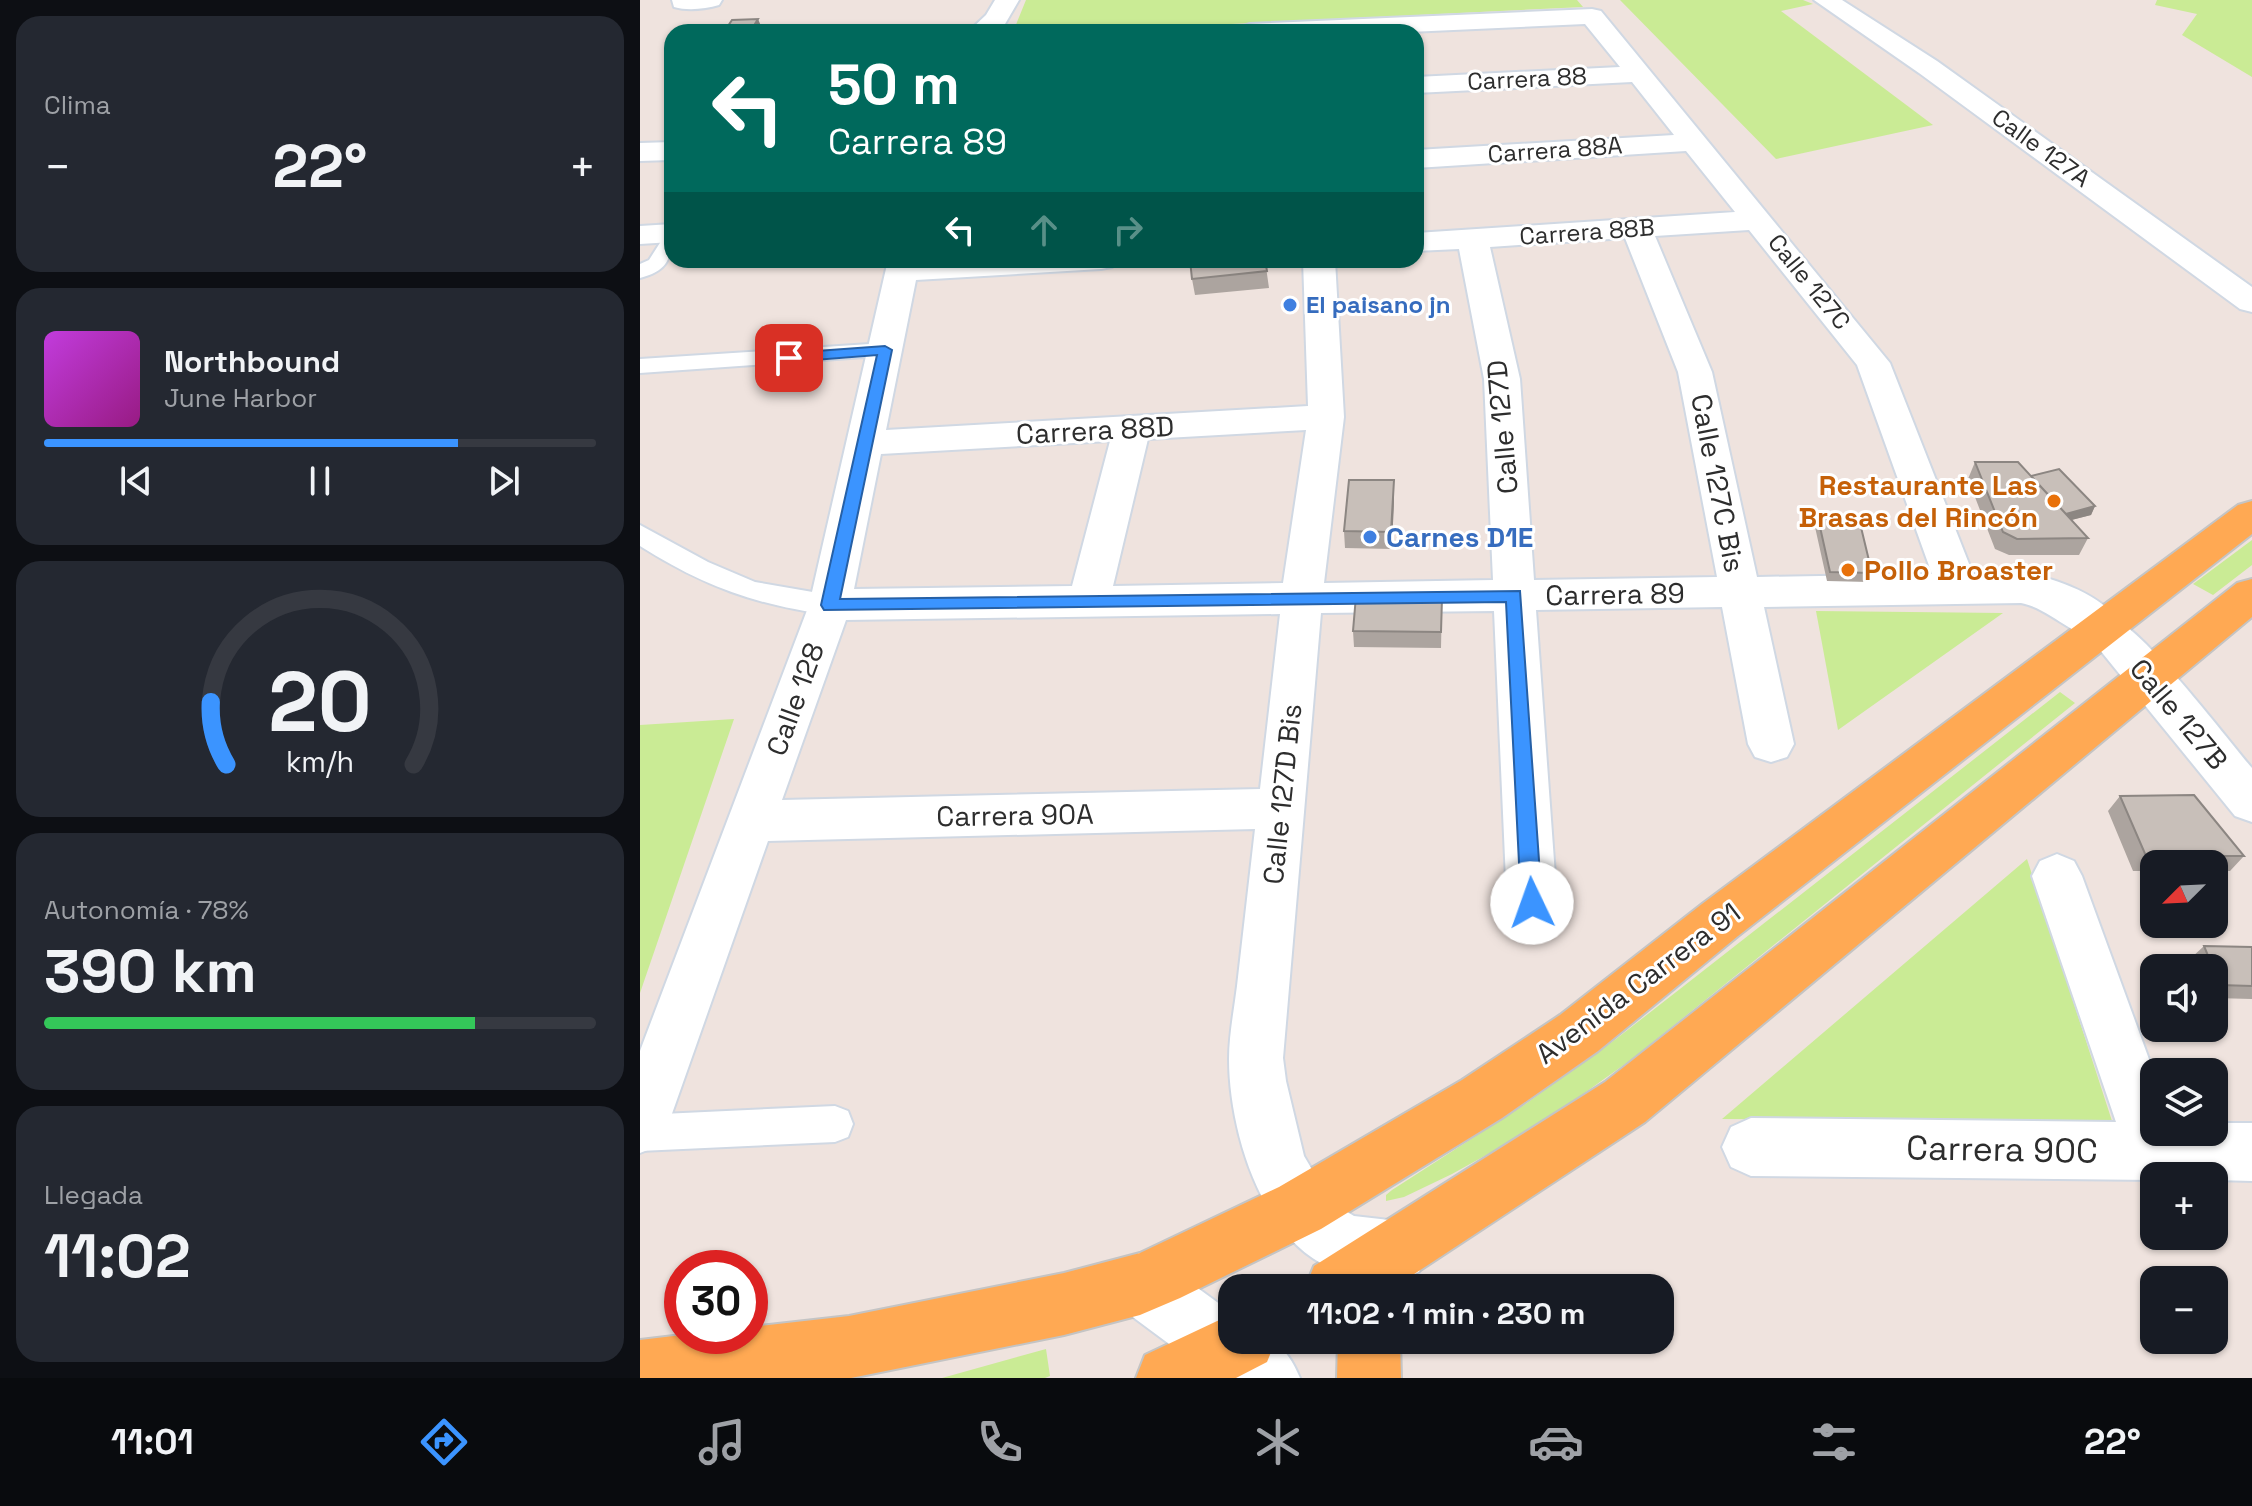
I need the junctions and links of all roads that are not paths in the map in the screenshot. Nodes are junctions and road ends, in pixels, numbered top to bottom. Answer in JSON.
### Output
{"nodes":[{"id":1,"x":710,"y":0,"type":"edge"},
{"id":2,"x":1007,"y":0,"type":"edge"},
{"id":3,"x":1826,"y":0,"type":"edge"},
{"id":4,"x":683,"y":2,"type":"edge"},
{"id":5,"x":990,"y":24,"type":"edge"},
{"id":6,"x":1424,"y":24,"type":"edge"},
{"id":7,"x":1639,"y":74,"type":"junction"},
{"id":8,"x":1424,"y":85,"type":"edge"},
{"id":9,"x":1695,"y":142,"type":"junction"},
{"id":10,"x":664,"y":151,"type":"edge"},
{"id":11,"x":640,"y":152,"type":"edge"},
{"id":12,"x":1424,"y":159,"type":"edge"},
{"id":13,"x":1758,"y":220,"type":"junction"},
{"id":14,"x":1637,"y":230,"type":"junction"},
{"id":15,"x":640,"y":235,"type":"edge"},
{"id":16,"x":664,"y":236,"type":"edge"},
{"id":17,"x":1473,"y":239,"type":"junction"},
{"id":18,"x":1424,"y":242,"type":"edge"},
{"id":19,"x":664,"y":251,"type":"edge"},
{"id":20,"x":903,"y":268,"type":"edge"},
{"id":21,"x":1319,"y":268,"type":"edge"},
{"id":22,"x":640,"y":272,"type":"edge"},
{"id":23,"x":2252,"y":302,"type":"edge"},
{"id":24,"x":885,"y":350,"type":"junction"},
{"id":25,"x":640,"y":366,"type":"edge"},
{"id":26,"x":1326,"y":417,"type":"junction"},
{"id":27,"x":1132,"y":428,"type":"junction"},
{"id":28,"x":864,"y":443,"type":"junction"},
{"id":29,"x":2252,"y":514,"type":"edge"},
{"id":30,"x":640,"y":534,"type":"edge"},
{"id":31,"x":1958,"y":589,"type":"junction"},
{"id":32,"x":1740,"y":592,"type":"junction"},
{"id":33,"x":2252,"y":594,"type":"edge"},
{"id":34,"x":1514,"y":595,"type":"junction"},
{"id":35,"x":1302,"y":598,"type":"junction"},
{"id":36,"x":1089,"y":601,"type":"junction"},
{"id":37,"x":830,"y":605,"type":"junction"},
{"id":38,"x":2103,"y":628,"type":"junction"},
{"id":39,"x":2148,"y":675,"type":"junction"},
{"id":40,"x":1771,"y":744,"type":"dead end"},
{"id":41,"x":2252,"y":802,"type":"edge"},
{"id":42,"x":1280,"y":808,"type":"junction"},
{"id":43,"x":750,"y":821,"type":"junction"},
{"id":44,"x":2057,"y":876,"type":"dead end"},
{"id":45,"x":1532,"y":903,"type":"dead end"},
{"id":46,"x":835,"y":1124,"type":"dead end"},
{"id":47,"x":640,"y":1125,"type":"edge"},
{"id":48,"x":640,"y":1133,"type":"edge"},
{"id":49,"x":1751,"y":1147,"type":"dead end"},
{"id":50,"x":2154,"y":1151,"type":"junction"},
{"id":51,"x":2252,"y":1152,"type":"edge"},
{"id":52,"x":1300,"y":1208,"type":"junction"},
{"id":53,"x":1389,"y":1270,"type":"edge"},
{"id":54,"x":1140,"y":1284,"type":"junction"},
{"id":55,"x":1369,"y":1354,"type":"edge"},
{"id":56,"x":1247,"y":1356,"type":"edge"},
{"id":57,"x":640,"y":1372,"type":"edge"},
{"id":58,"x":1168,"y":1378,"type":"edge"},
{"id":59,"x":1369,"y":1378,"type":"edge"}],
"edges":[{"from":1,"to":4,"type":"street"},
{"from":2,"to":5,"type":"street"},
{"from":3,"to":23,"type":"street","name":"Calle 127A"},
{"from":6,"to":7,"type":"street","name":"Calle 127C"},
{"from":7,"to":8,"type":"street","name":"Carrera 88"},
{"from":7,"to":9,"type":"street","name":"Calle 127C"},
{"from":9,"to":12,"type":"street","name":"Carrera 88A"},
{"from":9,"to":13,"type":"street","name":"Calle 127C"},
{"from":10,"to":11,"type":"street"},
{"from":13,"to":14,"type":"street","name":"Carrera 88B"},
{"from":13,"to":31,"type":"street","name":"Calle 127C"},
{"from":14,"to":17,"type":"street","name":"Carrera 88B"},
{"from":14,"to":32,"type":"street","name":"Calle 127C Bis"},
{"from":15,"to":16,"type":"street"},
{"from":17,"to":18,"type":"street","name":"Carrera 88B"},
{"from":17,"to":34,"type":"street","name":"Calle 127D"},
{"from":19,"to":22,"type":"lane"},
{"from":20,"to":24,"type":"street","name":"Calle 128"},
{"from":21,"to":26,"type":"street","name":"Calle 127D Bis"},
{"from":24,"to":25,"type":"lane"},
{"from":24,"to":28,"type":"street","name":"Calle 128"},
{"from":26,"to":27,"type":"street","name":"Carrera 88D"},
{"from":26,"to":35,"type":"street","name":"Calle 127D Bis"},
{"from":27,"to":28,"type":"street","name":"Carrera 88D"},
{"from":27,"to":36,"type":"street"},
{"from":28,"to":37,"type":"street","name":"Calle 128"},
{"from":29,"to":38,"type":"main road","name":"Avenida Carrera 91"},
{"from":30,"to":37,"type":"lane"},
{"from":31,"to":32,"type":"street","name":"Carrera 89"},
{"from":31,"to":38,"type":"street","name":"Carrera 89"},
{"from":32,"to":34,"type":"street","name":"Carrera 89"},
{"from":32,"to":40,"type":"street","name":"Calle 127C Bis"},
{"from":33,"to":39,"type":"main road"},
{"from":34,"to":35,"type":"street","name":"Carrera 89"},
{"from":34,"to":45,"type":"street","name":"Calle 127D"},
{"from":35,"to":36,"type":"street","name":"Carrera 89"},
{"from":35,"to":42,"type":"street","name":"Calle 127D Bis"},
{"from":36,"to":37,"type":"street","name":"Carrera 89"},
{"from":37,"to":43,"type":"street","name":"Calle 128"},
{"from":38,"to":39,"type":"street","name":"Calle 127B"},
{"from":38,"to":52,"type":"main road","name":"Avenida Carrera 91"},
{"from":39,"to":41,"type":"street","name":"Calle 127B"},
{"from":39,"to":53,"type":"main road"},
{"from":42,"to":43,"type":"street","name":"Carrera 90A"},
{"from":42,"to":52,"type":"street","name":"Calle 127D Bis"},
{"from":43,"to":47,"type":"street","name":"Calle 128"},
{"from":44,"to":50,"type":"street"},
{"from":46,"to":48,"type":"lane"},
{"from":49,"to":50,"type":"street","name":"Carrera 90C"},
{"from":50,"to":51,"type":"street","name":"Carrera 90C"},
{"from":52,"to":53,"type":"street","name":"Calle 127D Bis"},
{"from":52,"to":54,"type":"main road","name":"Avenida Carrera 91"},
{"from":54,"to":56,"type":"street"},
{"from":54,"to":57,"type":"main road","name":"Avenida Carrera 91"},
{"from":55,"to":59,"type":"main road"},
{"from":56,"to":58,"type":"main road"}]}
